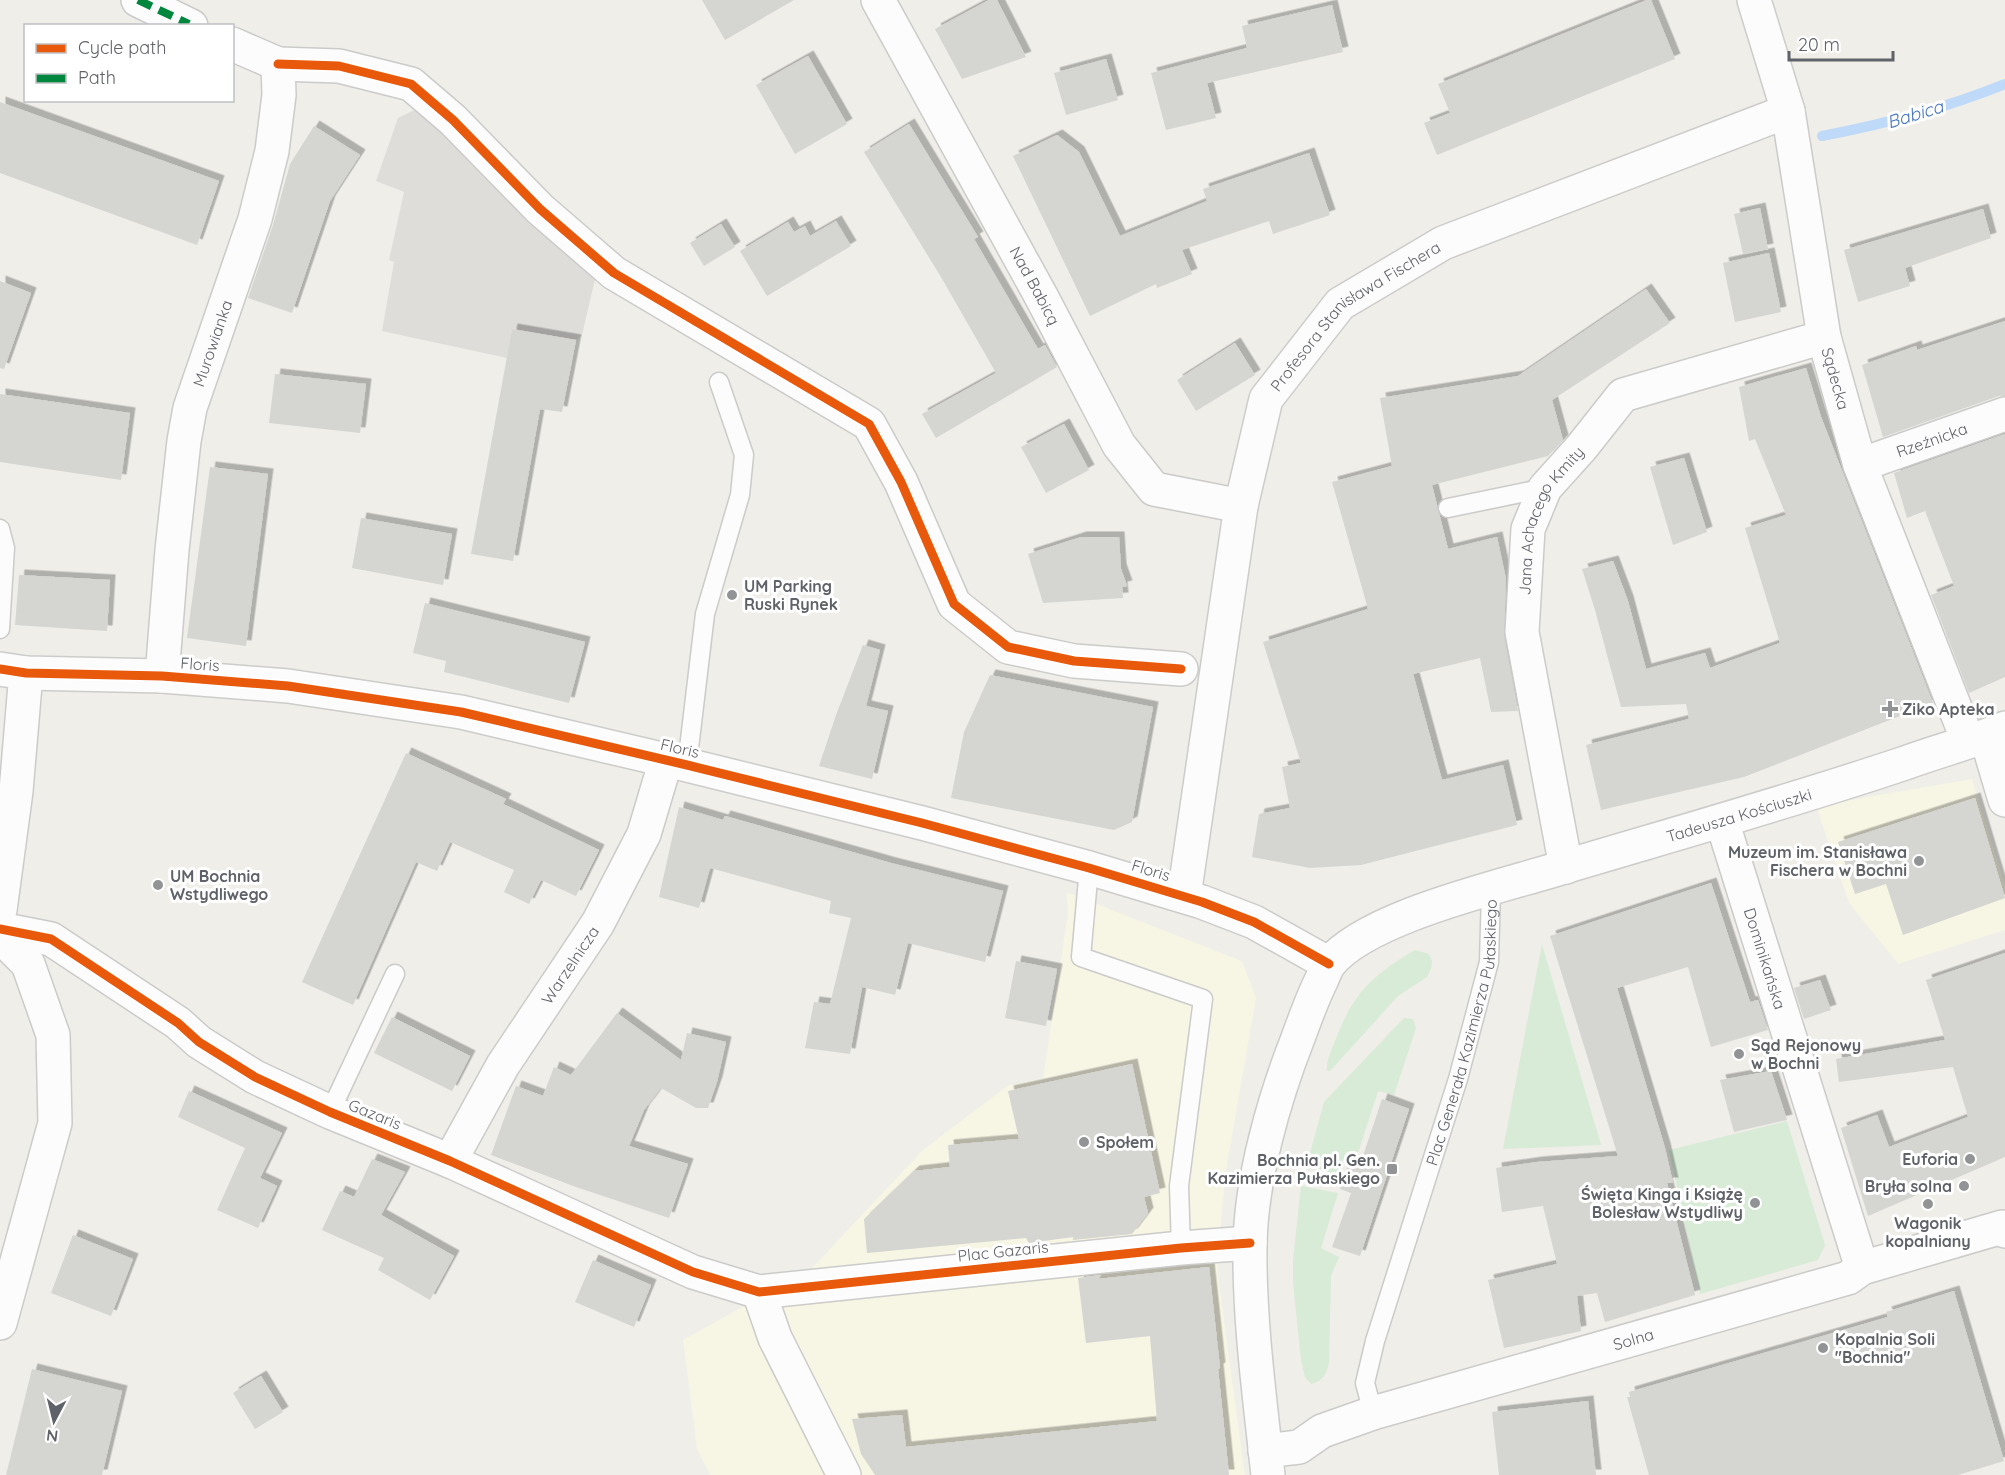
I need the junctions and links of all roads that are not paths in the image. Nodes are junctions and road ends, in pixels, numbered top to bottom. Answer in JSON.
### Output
{"nodes":[{"id":1,"x":138,"y":0,"type":"edge"},
{"id":2,"x":878,"y":0,"type":"edge"},
{"id":3,"x":1754,"y":0,"type":"edge"},
{"id":4,"x":187,"y":17,"type":"edge"},
{"id":5,"x":234,"y":45,"type":"edge"},
{"id":6,"x":278,"y":64,"type":"junction"},
{"id":7,"x":1788,"y":111,"type":"junction"},
{"id":8,"x":1824,"y":337,"type":"junction"},
{"id":9,"x":719,"y":382,"type":"dead end"},
{"id":10,"x":2005,"y":414,"type":"edge"},
{"id":11,"x":1860,"y":465,"type":"junction"},
{"id":12,"x":1545,"y":488,"type":"junction"},
{"id":13,"x":1241,"y":506,"type":"junction"},
{"id":14,"x":1448,"y":508,"type":"dead end"},
{"id":15,"x":0,"y":530,"type":"edge"},
{"id":16,"x":0,"y":629,"type":"edge"},
{"id":17,"x":1181,"y":669,"type":"dead end"},
{"id":18,"x":13,"y":671,"type":"edge"},
{"id":19,"x":162,"y":676,"type":"junction"},
{"id":20,"x":1986,"y":735,"type":"edge"},
{"id":21,"x":677,"y":762,"type":"junction"},
{"id":22,"x":2005,"y":800,"type":"edge"},
{"id":23,"x":1722,"y":821,"type":"junction"},
{"id":24,"x":1089,"y":867,"type":"junction"},
{"id":25,"x":1566,"y":867,"type":"junction"},
{"id":26,"x":1491,"y":890,"type":"junction"},
{"id":27,"x":1184,"y":896,"type":"junction"},
{"id":28,"x":0,"y":910,"type":"edge"},
{"id":29,"x":0,"y":929,"type":"edge"},
{"id":30,"x":0,"y":936,"type":"edge"},
{"id":31,"x":1329,"y":964,"type":"junction"},
{"id":32,"x":395,"y":974,"type":"dead end"},
{"id":33,"x":330,"y":1112,"type":"junction"},
{"id":34,"x":450,"y":1161,"type":"junction"},
{"id":35,"x":2004,"y":1229,"type":"edge"},
{"id":36,"x":1250,"y":1243,"type":"junction"},
{"id":37,"x":1181,"y":1248,"type":"junction"},
{"id":38,"x":1862,"y":1268,"type":"junction"},
{"id":39,"x":759,"y":1292,"type":"junction"},
{"id":40,"x":0,"y":1323,"type":"edge"},
{"id":41,"x":1373,"y":1413,"type":"junction"},
{"id":42,"x":1267,"y":1463,"type":"edge"},
{"id":43,"x":844,"y":1475,"type":"edge"}],
"edges":[{"from":1,"to":4,"type":"street"},
{"from":2,"to":13,"type":"street","name":"Nad Babicą"},
{"from":3,"to":7,"type":"street","name":"Sądecka"},
{"from":5,"to":6,"type":"street"},
{"from":6,"to":17,"type":"street"},
{"from":6,"to":19,"type":"street","name":"Murowianka"},
{"from":7,"to":8,"type":"street","name":"Sądecka"},
{"from":7,"to":13,"type":"street","name":"Profesora Stanisława Fischera"},
{"from":8,"to":11,"type":"street","name":"Sądecka"},
{"from":8,"to":12,"type":"street","name":"Jana Achacego Kmity"},
{"from":9,"to":21,"type":"lane"},
{"from":10,"to":11,"type":"street","name":"Rzeźnicka"},
{"from":11,"to":20,"type":"street","name":"Sądecka"},
{"from":12,"to":14,"type":"lane"},
{"from":12,"to":25,"type":"street","name":"Jana Achacego Kmity"},
{"from":13,"to":27,"type":"street","name":"Profesora Stanisława Fischera"},
{"from":15,"to":16,"type":"lane"},
{"from":18,"to":19,"type":"street","name":"Floris"},
{"from":18,"to":28,"type":"street"},
{"from":19,"to":21,"type":"street","name":"Floris"},
{"from":20,"to":22,"type":"street","name":"Sądecka"},
{"from":20,"to":23,"type":"street","name":"Tadeusza Kościuszki"},
{"from":21,"to":24,"type":"street","name":"Floris"},
{"from":21,"to":34,"type":"street","name":"Warzelnicza"},
{"from":23,"to":25,"type":"street","name":"Tadeusza Kościuszki"},
{"from":23,"to":38,"type":"street","name":"Dominikańska"},
{"from":24,"to":27,"type":"street","name":"Floris"},
{"from":24,"to":37,"type":"lane"},
{"from":25,"to":26,"type":"street","name":"Tadeusza Kościuszki"},
{"from":26,"to":31,"type":"street","name":"Plac Generała Kazimierza Pułaskiego"},
{"from":26,"to":41,"type":"lane","name":"Plac Generała Kazimierza Pułaskiego"},
{"from":27,"to":31,"type":"street","name":"Floris"},
{"from":29,"to":33,"type":"street","name":"Gazaris"},
{"from":30,"to":40,"type":"street"},
{"from":31,"to":36,"type":"street","name":"Plac Generała Kazimierza Pułaskiego"},
{"from":32,"to":33,"type":"lane"},
{"from":33,"to":34,"type":"street","name":"Gazaris"},
{"from":34,"to":39,"type":"street","name":"Gazaris"},
{"from":35,"to":38,"type":"street","name":"Solna"},
{"from":36,"to":37,"type":"street","name":"Plac Gazaris"},
{"from":36,"to":42,"type":"street","name":"Plac Generała Kazimierza Pułaskiego"},
{"from":37,"to":39,"type":"street","name":"Plac Gazaris"},
{"from":38,"to":41,"type":"street","name":"Solna"},
{"from":39,"to":43,"type":"street"},
{"from":41,"to":42,"type":"street","name":"Solna"}]}
